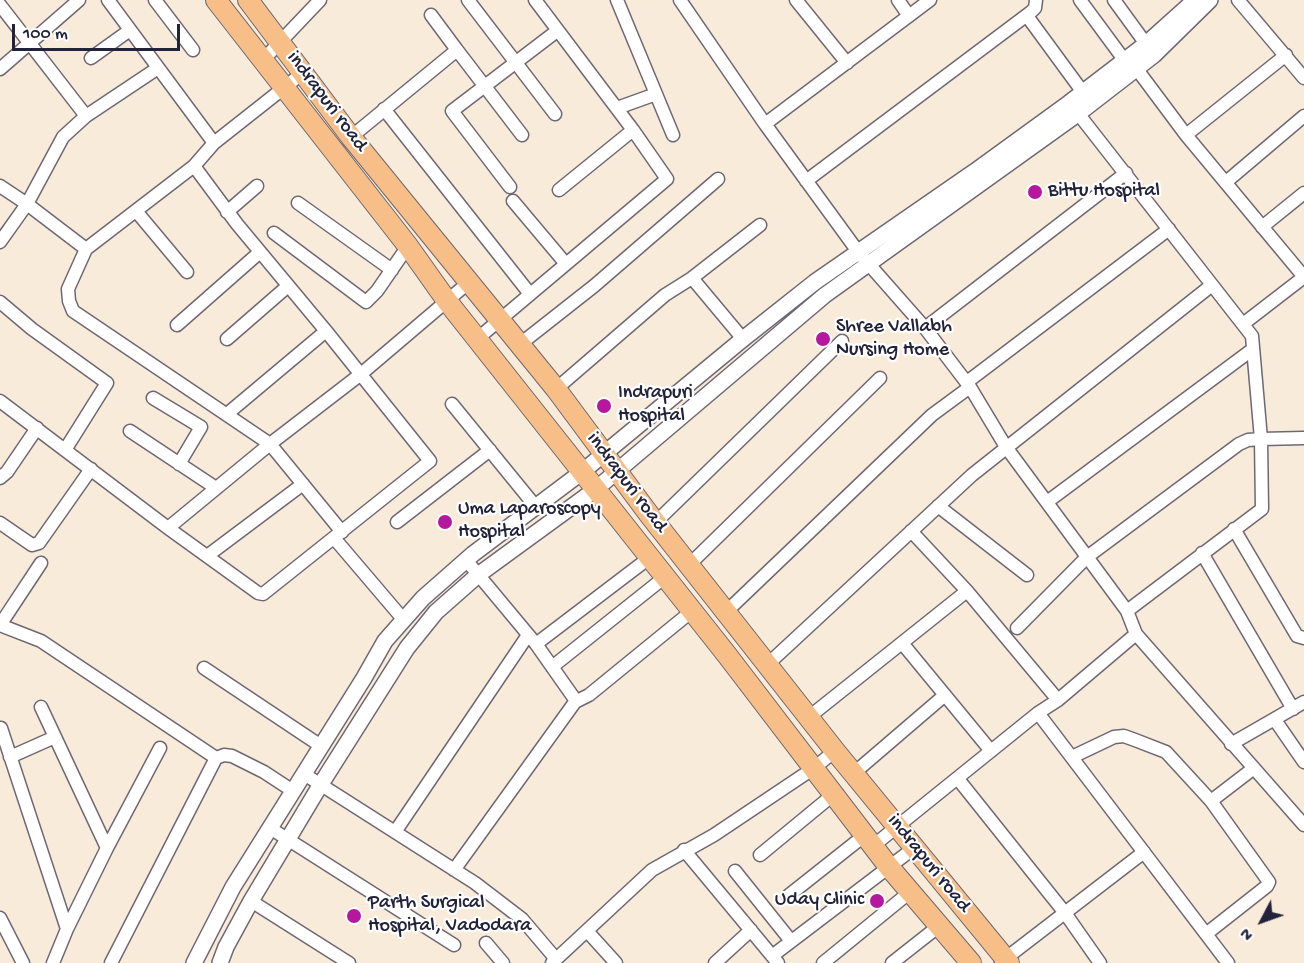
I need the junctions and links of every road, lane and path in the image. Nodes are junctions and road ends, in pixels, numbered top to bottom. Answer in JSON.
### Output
{"nodes":[{"id":1,"x":79,"y":0,"type":"edge"},
{"id":2,"x":108,"y":0,"type":"edge"},
{"id":3,"x":155,"y":0,"type":"edge"},
{"id":4,"x":216,"y":0,"type":"edge"},
{"id":5,"x":248,"y":0,"type":"edge"},
{"id":6,"x":320,"y":0,"type":"edge"},
{"id":7,"x":468,"y":0,"type":"edge"},
{"id":8,"x":538,"y":0,"type":"edge"},
{"id":9,"x":617,"y":0,"type":"edge"},
{"id":10,"x":680,"y":0,"type":"edge"},
{"id":11,"x":796,"y":0,"type":"edge"},
{"id":12,"x":898,"y":0,"type":"edge"},
{"id":13,"x":930,"y":0,"type":"edge"},
{"id":14,"x":1036,"y":0,"type":"edge"},
{"id":15,"x":1080,"y":0,"type":"edge"},
{"id":16,"x":1114,"y":0,"type":"edge"},
{"id":17,"x":1210,"y":0,"type":"edge"},
{"id":18,"x":1239,"y":0,"type":"edge"},
{"id":19,"x":1192,"y":1,"type":"edge"},
{"id":20,"x":0,"y":4,"type":"edge"},
{"id":21,"x":431,"y":15,"type":"dead end"},
{"id":22,"x":909,"y":16,"type":"junction"},
{"id":23,"x":1027,"y":16,"type":"junction"},
{"id":24,"x":130,"y":30,"type":"junction"},
{"id":25,"x":557,"y":31,"type":"junction"},
{"id":26,"x":281,"y":42,"type":"junction"},
{"id":27,"x":29,"y":43,"type":"junction"},
{"id":28,"x":1146,"y":44,"type":"junction"},
{"id":29,"x":193,"y":50,"type":"dead end"},
{"id":30,"x":458,"y":50,"type":"junction"},
{"id":31,"x":1286,"y":56,"type":"junction"},
{"id":32,"x":91,"y":58,"type":"dead end"},
{"id":33,"x":263,"y":60,"type":"junction"},
{"id":34,"x":516,"y":62,"type":"junction"},
{"id":35,"x":847,"y":63,"type":"junction"},
{"id":36,"x":1130,"y":64,"type":"junction"},
{"id":37,"x":158,"y":68,"type":"junction"},
{"id":38,"x":0,"y":69,"type":"edge"},
{"id":39,"x":304,"y":72,"type":"junction"},
{"id":40,"x":1304,"y":78,"type":"edge"},
{"id":41,"x":485,"y":86,"type":"junction"},
{"id":42,"x":285,"y":87,"type":"junction"},
{"id":43,"x":1082,"y":91,"type":"junction"},
{"id":44,"x":656,"y":94,"type":"junction"},
{"id":45,"x":617,"y":108,"type":"junction"},
{"id":46,"x":1074,"y":108,"type":"junction"},
{"id":47,"x":384,"y":109,"type":"junction"},
{"id":48,"x":555,"y":114,"type":"dead end"},
{"id":49,"x":87,"y":116,"type":"junction"},
{"id":50,"x":1304,"y":116,"type":"edge"},
{"id":51,"x":765,"y":124,"type":"junction"},
{"id":52,"x":633,"y":130,"type":"junction"},
{"id":53,"x":522,"y":135,"type":"dead end"},
{"id":54,"x":673,"y":135,"type":"dead end"},
{"id":55,"x":1186,"y":135,"type":"junction"},
{"id":56,"x":351,"y":137,"type":"junction"},
{"id":57,"x":214,"y":143,"type":"junction"},
{"id":58,"x":194,"y":166,"type":"junction"},
{"id":59,"x":1126,"y":172,"type":"junction"},
{"id":60,"x":718,"y":179,"type":"dead end"},
{"id":61,"x":806,"y":181,"type":"junction"},
{"id":62,"x":1226,"y":182,"type":"junction"},
{"id":63,"x":0,"y":186,"type":"edge"},
{"id":64,"x":257,"y":186,"type":"dead end"},
{"id":65,"x":510,"y":187,"type":"dead end"},
{"id":66,"x":558,"y":190,"type":"dead end"},
{"id":67,"x":1304,"y":194,"type":"edge"},
{"id":68,"x":513,"y":201,"type":"dead end"},
{"id":69,"x":298,"y":203,"type":"dead end"},
{"id":70,"x":27,"y":204,"type":"junction"},
{"id":71,"x":136,"y":211,"type":"junction"},
{"id":72,"x":227,"y":212,"type":"junction"},
{"id":73,"x":760,"y":225,"type":"dead end"},
{"id":74,"x":1262,"y":227,"type":"junction"},
{"id":75,"x":1169,"y":230,"type":"junction"},
{"id":76,"x":274,"y":233,"type":"dead end"},
{"id":77,"x":0,"y":242,"type":"edge"},
{"id":78,"x":408,"y":246,"type":"junction"},
{"id":79,"x":86,"y":249,"type":"junction"},
{"id":80,"x":260,"y":252,"type":"junction"},
{"id":81,"x":863,"y":259,"type":"junction"},
{"id":82,"x":566,"y":264,"type":"junction"},
{"id":83,"x":392,"y":270,"type":"junction"},
{"id":84,"x":187,"y":272,"type":"dead end"},
{"id":85,"x":1304,"y":277,"type":"edge"},
{"id":86,"x":692,"y":278,"type":"junction"},
{"id":87,"x":468,"y":283,"type":"junction"},
{"id":88,"x":1212,"y":285,"type":"junction"},
{"id":89,"x":288,"y":286,"type":"junction"},
{"id":90,"x":531,"y":294,"type":"junction"},
{"id":91,"x":447,"y":301,"type":"junction"},
{"id":92,"x":0,"y":303,"type":"edge"},
{"id":93,"x":498,"y":321,"type":"junction"},
{"id":94,"x":1243,"y":324,"type":"junction"},
{"id":95,"x":177,"y":325,"type":"dead end"},
{"id":96,"x":925,"y":328,"type":"junction"},
{"id":97,"x":326,"y":331,"type":"junction"},
{"id":98,"x":226,"y":339,"type":"dead end"},
{"id":99,"x":477,"y":339,"type":"junction"},
{"id":100,"x":743,"y":339,"type":"junction"},
{"id":101,"x":842,"y":341,"type":"dead end"},
{"id":102,"x":519,"y":345,"type":"junction"},
{"id":103,"x":1253,"y":348,"type":"junction"},
{"id":104,"x":361,"y":374,"type":"junction"},
{"id":105,"x":880,"y":378,"type":"dead end"},
{"id":106,"x":968,"y":385,"type":"junction"},
{"id":107,"x":556,"y":390,"type":"junction"},
{"id":108,"x":153,"y":398,"type":"dead end"},
{"id":109,"x":0,"y":401,"type":"edge"},
{"id":110,"x":453,"y":404,"type":"dead end"},
{"id":111,"x":227,"y":414,"type":"junction"},
{"id":112,"x":37,"y":428,"type":"junction"},
{"id":113,"x":130,"y":431,"type":"dead end"},
{"id":114,"x":1304,"y":438,"type":"edge"},
{"id":115,"x":1261,"y":439,"type":"junction"},
{"id":116,"x":270,"y":444,"type":"junction"},
{"id":117,"x":1006,"y":447,"type":"junction"},
{"id":118,"x":65,"y":450,"type":"junction"},
{"id":119,"x":490,"y":450,"type":"junction"},
{"id":120,"x":605,"y":454,"type":"junction"},
{"id":121,"x":179,"y":464,"type":"junction"},
{"id":122,"x":91,"y":469,"type":"junction"},
{"id":123,"x":618,"y":471,"type":"junction"},
{"id":124,"x":582,"y":472,"type":"junction"},
{"id":125,"x":0,"y":478,"type":"edge"},
{"id":126,"x":303,"y":484,"type":"junction"},
{"id":127,"x":216,"y":488,"type":"junction"},
{"id":128,"x":596,"y":489,"type":"junction"},
{"id":129,"x":1047,"y":502,"type":"junction"},
{"id":130,"x":938,"y":506,"type":"junction"},
{"id":131,"x":536,"y":507,"type":"junction"},
{"id":132,"x":397,"y":522,"type":"dead end"},
{"id":133,"x":0,"y":523,"type":"edge"},
{"id":134,"x":655,"y":523,"type":"junction"},
{"id":135,"x":168,"y":528,"type":"junction"},
{"id":136,"x":1234,"y":529,"type":"junction"},
{"id":137,"x":911,"y":531,"type":"junction"},
{"id":138,"x":338,"y":535,"type":"junction"},
{"id":139,"x":1202,"y":553,"type":"junction"},
{"id":140,"x":207,"y":556,"type":"junction"},
{"id":141,"x":1088,"y":557,"type":"junction"},
{"id":142,"x":649,"y":558,"type":"junction"},
{"id":143,"x":466,"y":560,"type":"junction"},
{"id":144,"x":41,"y":563,"type":"dead end"},
{"id":145,"x":689,"y":565,"type":"junction"},
{"id":146,"x":478,"y":575,"type":"junction"},
{"id":147,"x":1027,"y":575,"type":"dead end"},
{"id":148,"x":665,"y":577,"type":"junction"},
{"id":149,"x":967,"y":591,"type":"junction"},
{"id":150,"x":692,"y":611,"type":"junction"},
{"id":151,"x":726,"y":612,"type":"junction"},
{"id":152,"x":1127,"y":612,"type":"junction"},
{"id":153,"x":403,"y":619,"type":"junction"},
{"id":154,"x":0,"y":625,"type":"edge"},
{"id":155,"x":1017,"y":628,"type":"dead end"},
{"id":156,"x":1136,"y":634,"type":"junction"},
{"id":157,"x":1304,"y":638,"type":"edge"},
{"id":158,"x":532,"y":639,"type":"junction"},
{"id":159,"x":902,"y":643,"type":"junction"},
{"id":160,"x":768,"y":664,"type":"junction"},
{"id":161,"x":552,"y":667,"type":"junction"},
{"id":162,"x":204,"y":668,"type":"dead end"},
{"id":163,"x":364,"y":678,"type":"junction"},
{"id":164,"x":382,"y":687,"type":"junction"},
{"id":165,"x":945,"y":695,"type":"junction"},
{"id":166,"x":1058,"y":700,"type":"junction"},
{"id":167,"x":575,"y":702,"type":"junction"},
{"id":168,"x":1298,"y":705,"type":"edge"},
{"id":169,"x":41,"y":707,"type":"dead end"},
{"id":170,"x":1038,"y":713,"type":"junction"},
{"id":171,"x":809,"y":717,"type":"junction"},
{"id":172,"x":1275,"y":720,"type":"junction"},
{"id":173,"x":1,"y":728,"type":"edge"},
{"id":174,"x":55,"y":737,"type":"junction"},
{"id":175,"x":1231,"y":744,"type":"junction"},
{"id":176,"x":321,"y":746,"type":"junction"},
{"id":177,"x":160,"y":748,"type":"dead end"},
{"id":178,"x":835,"y":750,"type":"junction"},
{"id":179,"x":991,"y":752,"type":"junction"},
{"id":180,"x":10,"y":757,"type":"junction"},
{"id":181,"x":1072,"y":757,"type":"junction"},
{"id":182,"x":216,"y":758,"type":"junction"},
{"id":183,"x":1304,"y":762,"type":"edge"},
{"id":184,"x":814,"y":768,"type":"junction"},
{"id":185,"x":1254,"y":768,"type":"junction"},
{"id":186,"x":854,"y":773,"type":"junction"},
{"id":187,"x":304,"y":774,"type":"junction"},
{"id":188,"x":958,"y":779,"type":"junction"},
{"id":189,"x":321,"y":784,"type":"junction"},
{"id":190,"x":293,"y":791,"type":"junction"},
{"id":191,"x":834,"y":794,"type":"junction"},
{"id":192,"x":1211,"y":801,"type":"junction"},
{"id":193,"x":1304,"y":825,"type":"edge"},
{"id":194,"x":270,"y":828,"type":"junction"},
{"id":195,"x":897,"y":828,"type":"junction"},
{"id":196,"x":396,"y":832,"type":"junction"},
{"id":197,"x":290,"y":839,"type":"junction"},
{"id":198,"x":869,"y":841,"type":"junction"},
{"id":199,"x":107,"y":848,"type":"junction"},
{"id":200,"x":914,"y":848,"type":"junction"},
{"id":201,"x":684,"y":850,"type":"junction"},
{"id":202,"x":1144,"y":852,"type":"junction"},
{"id":203,"x":760,"y":855,"type":"dead end"},
{"id":204,"x":889,"y":867,"type":"junction"},
{"id":205,"x":454,"y":870,"type":"junction"},
{"id":206,"x":735,"y":872,"type":"dead end"},
{"id":207,"x":910,"y":892,"type":"junction"},
{"id":208,"x":788,"y":896,"type":"dead end"},
{"id":209,"x":251,"y":901,"type":"junction"},
{"id":210,"x":1065,"y":913,"type":"junction"},
{"id":211,"x":0,"y":918,"type":"edge"},
{"id":212,"x":939,"y":926,"type":"junction"},
{"id":213,"x":67,"y":929,"type":"junction"},
{"id":214,"x":751,"y":930,"type":"junction"},
{"id":215,"x":586,"y":931,"type":"junction"},
{"id":216,"x":1206,"y":934,"type":"junction"},
{"id":217,"x":5,"y":936,"type":"edge"},
{"id":218,"x":791,"y":941,"type":"junction"},
{"id":219,"x":486,"y":943,"type":"dead end"},
{"id":220,"x":454,"y":945,"type":"dead end"},
{"id":221,"x":775,"y":959,"type":"edge"},
{"id":222,"x":554,"y":961,"type":"edge"},
{"id":223,"x":1005,"y":962,"type":"edge"},
{"id":224,"x":23,"y":963,"type":"edge"},
{"id":225,"x":53,"y":963,"type":"edge"},
{"id":226,"x":111,"y":963,"type":"edge"},
{"id":227,"x":194,"y":963,"type":"edge"},
{"id":228,"x":220,"y":963,"type":"edge"},
{"id":229,"x":349,"y":963,"type":"edge"},
{"id":230,"x":503,"y":963,"type":"edge"},
{"id":231,"x":616,"y":963,"type":"edge"},
{"id":232,"x":715,"y":963,"type":"edge"},
{"id":233,"x":823,"y":963,"type":"edge"},
{"id":234,"x":892,"y":963,"type":"edge"},
{"id":235,"x":971,"y":963,"type":"edge"},
{"id":236,"x":1100,"y":963,"type":"edge"},
{"id":237,"x":1227,"y":963,"type":"edge"}],
"edges":[{"from":1,"to":27,"type":"street"},
{"from":2,"to":24,"type":"street"},
{"from":3,"to":29,"type":"street"},
{"from":4,"to":33,"type":"main road","name":"indrapuri road"},
{"from":5,"to":26,"type":"main road","name":"indrapuri road"},
{"from":6,"to":26,"type":"street"},
{"from":7,"to":34,"type":"street"},
{"from":8,"to":25,"type":"street"},
{"from":9,"to":44,"type":"street"},
{"from":10,"to":51,"type":"street"},
{"from":11,"to":35,"type":"street"},
{"from":12,"to":22,"type":"street"},
{"from":13,"to":22,"type":"street"},
{"from":14,"to":23,"type":"street"},
{"from":15,"to":36,"type":"street"},
{"from":16,"to":28,"type":"street"},
{"from":17,"to":36,"type":"street"},
{"from":18,"to":31,"type":"street"},
{"from":19,"to":28,"type":"street"},
{"from":20,"to":27,"type":"street"},
{"from":21,"to":30,"type":"street"},
{"from":22,"to":35,"type":"street"},
{"from":23,"to":43,"type":"street"},
{"from":23,"to":61,"type":"street"},
{"from":24,"to":32,"type":"street"},
{"from":24,"to":37,"type":"street"},
{"from":25,"to":34,"type":"street"},
{"from":25,"to":45,"type":"street"},
{"from":26,"to":33,"type":"street"},
{"from":26,"to":39,"type":"main road","name":"indrapuri road"},
{"from":27,"to":38,"type":"street"},
{"from":27,"to":49,"type":"street"},
{"from":28,"to":36,"type":"street"},
{"from":30,"to":41,"type":"street"},
{"from":30,"to":47,"type":"street"},
{"from":31,"to":40,"type":"street"},
{"from":31,"to":55,"type":"street"},
{"from":33,"to":42,"type":"main road","name":"indrapuri road"},
{"from":34,"to":41,"type":"street"},
{"from":34,"to":48,"type":"street"},
{"from":35,"to":51,"type":"street"},
{"from":36,"to":43,"type":"street"},
{"from":36,"to":46,"type":"street"},
{"from":36,"to":55,"type":"street"},
{"from":37,"to":49,"type":"street"},
{"from":37,"to":57,"type":"street"},
{"from":39,"to":42,"type":"street"},
{"from":39,"to":56,"type":"main road","name":"indrapuri road"},
{"from":41,"to":53,"type":"street"},
{"from":41,"to":65,"type":"street"},
{"from":42,"to":57,"type":"street"},
{"from":42,"to":78,"type":"main road","name":"indrapuri road"},
{"from":43,"to":46,"type":"street"},
{"from":44,"to":45,"type":"street"},
{"from":44,"to":54,"type":"street"},
{"from":45,"to":52,"type":"street"},
{"from":46,"to":59,"type":"street"},
{"from":46,"to":81,"type":"street"},
{"from":47,"to":56,"type":"street"},
{"from":47,"to":90,"type":"street"},
{"from":49,"to":70,"type":"street"},
{"from":50,"to":62,"type":"street"},
{"from":51,"to":61,"type":"street"},
{"from":52,"to":66,"type":"street"},
{"from":52,"to":82,"type":"street"},
{"from":55,"to":62,"type":"street"},
{"from":56,"to":87,"type":"main road","name":"indrapuri road"},
{"from":57,"to":58,"type":"street"},
{"from":58,"to":71,"type":"street"},
{"from":58,"to":72,"type":"street"},
{"from":59,"to":75,"type":"street"},
{"from":59,"to":96,"type":"street"},
{"from":60,"to":102,"type":"street"},
{"from":61,"to":81,"type":"street"},
{"from":62,"to":74,"type":"street"},
{"from":63,"to":70,"type":"street"},
{"from":64,"to":72,"type":"street"},
{"from":67,"to":74,"type":"street"},
{"from":68,"to":82,"type":"street"},
{"from":69,"to":83,"type":"street"},
{"from":70,"to":77,"type":"street"},
{"from":70,"to":79,"type":"street"},
{"from":71,"to":79,"type":"street"},
{"from":71,"to":84,"type":"street"},
{"from":72,"to":80,"type":"street"},
{"from":73,"to":86,"type":"street"},
{"from":74,"to":85,"type":"street"},
{"from":75,"to":88,"type":"street"},
{"from":75,"to":106,"type":"street"},
{"from":76,"to":83,"type":"street"},
{"from":78,"to":83,"type":"street"},
{"from":78,"to":91,"type":"main road","name":"indrapuri road"},
{"from":79,"to":111,"type":"street"},
{"from":80,"to":89,"type":"street"},
{"from":80,"to":95,"type":"street"},
{"from":81,"to":96,"type":"street"},
{"from":81,"to":100,"type":"street"},
{"from":81,"to":123,"type":"street"},
{"from":82,"to":90,"type":"street"},
{"from":85,"to":94,"type":"street"},
{"from":86,"to":100,"type":"street"},
{"from":86,"to":107,"type":"street"},
{"from":87,"to":91,"type":"street"},
{"from":87,"to":93,"type":"main road","name":"indrapuri road"},
{"from":88,"to":94,"type":"street"},
{"from":88,"to":117,"type":"street"},
{"from":89,"to":97,"type":"street"},
{"from":89,"to":98,"type":"street"},
{"from":90,"to":93,"type":"street"},
{"from":91,"to":99,"type":"main road","name":"indrapuri road"},
{"from":91,"to":104,"type":"street"},
{"from":92,"to":118,"type":"street"},
{"from":93,"to":99,"type":"street"},
{"from":93,"to":102,"type":"main road","name":"indrapuri road"},
{"from":94,"to":103,"type":"street"},
{"from":96,"to":106,"type":"street"},
{"from":97,"to":104,"type":"street"},
{"from":97,"to":111,"type":"street"},
{"from":99,"to":124,"type":"main road","name":"indrapuri road"},
{"from":100,"to":120,"type":"street"},
{"from":101,"to":134,"type":"street"},
{"from":102,"to":107,"type":"main road","name":"indrapuri road"},
{"from":103,"to":115,"type":"street"},
{"from":103,"to":129,"type":"street"},
{"from":104,"to":116,"type":"street"},
{"from":104,"to":138,"type":"street"},
{"from":105,"to":145,"type":"street"},
{"from":106,"to":117,"type":"street"},
{"from":106,"to":151,"type":"street"},
{"from":107,"to":120,"type":"main road","name":"indrapuri road"},
{"from":108,"to":121,"type":"street"},
{"from":109,"to":112,"type":"street"},
{"from":110,"to":119,"type":"street"},
{"from":111,"to":116,"type":"street"},
{"from":112,"to":118,"type":"street"},
{"from":112,"to":125,"type":"street"},
{"from":113,"to":121,"type":"street"},
{"from":114,"to":115,"type":"street"},
{"from":115,"to":136,"type":"street"},
{"from":115,"to":141,"type":"street"},
{"from":116,"to":126,"type":"street"},
{"from":116,"to":127,"type":"street"},
{"from":117,"to":129,"type":"street"},
{"from":117,"to":130,"type":"street"},
{"from":118,"to":122,"type":"street"},
{"from":119,"to":131,"type":"street"},
{"from":119,"to":132,"type":"street"},
{"from":120,"to":123,"type":"main road","name":"indrapuri road"},
{"from":120,"to":124,"type":"street"},
{"from":121,"to":127,"type":"street"},
{"from":122,"to":133,"type":"street"},
{"from":122,"to":135,"type":"street"},
{"from":123,"to":128,"type":"street"},
{"from":123,"to":134,"type":"main road","name":"indrapuri road"},
{"from":124,"to":128,"type":"main road","name":"indrapuri road"},
{"from":124,"to":131,"type":"street"},
{"from":126,"to":138,"type":"street"},
{"from":126,"to":140,"type":"street"},
{"from":127,"to":135,"type":"street"},
{"from":128,"to":142,"type":"main road","name":"indrapuri road"},
{"from":128,"to":146,"type":"street"},
{"from":129,"to":141,"type":"street"},
{"from":130,"to":137,"type":"street"},
{"from":130,"to":147,"type":"street"},
{"from":131,"to":143,"type":"street"},
{"from":134,"to":145,"type":"main road","name":"indrapuri road"},
{"from":135,"to":140,"type":"street"},
{"from":136,"to":139,"type":"street"},
{"from":136,"to":157,"type":"street"},
{"from":137,"to":149,"type":"street"},
{"from":137,"to":160,"type":"street"},
{"from":138,"to":140,"type":"street"},
{"from":138,"to":153,"type":"street"},
{"from":139,"to":152,"type":"street"},
{"from":139,"to":168,"type":"street"},
{"from":141,"to":152,"type":"street"},
{"from":141,"to":155,"type":"street"},
{"from":142,"to":148,"type":"main road","name":"indrapuri road"},
{"from":142,"to":158,"type":"street"},
{"from":143,"to":146,"type":"street"},
{"from":143,"to":153,"type":"street"},
{"from":144,"to":154,"type":"street"},
{"from":145,"to":151,"type":"main road","name":"indrapuri road"},
{"from":146,"to":158,"type":"street"},
{"from":146,"to":164,"type":"street"},
{"from":148,"to":150,"type":"main road","name":"indrapuri road"},
{"from":148,"to":161,"type":"street"},
{"from":149,"to":159,"type":"street"},
{"from":149,"to":166,"type":"street"},
{"from":150,"to":167,"type":"street"},
{"from":150,"to":184,"type":"main road","name":"indrapuri road"},
{"from":151,"to":160,"type":"main road","name":"indrapuri road"},
{"from":152,"to":156,"type":"street"},
{"from":153,"to":163,"type":"street"},
{"from":154,"to":182,"type":"street"},
{"from":156,"to":166,"type":"street"},
{"from":156,"to":175,"type":"street"},
{"from":158,"to":161,"type":"street"},
{"from":158,"to":196,"type":"street"},
{"from":159,"to":165,"type":"street"},
{"from":159,"to":171,"type":"street"},
{"from":160,"to":171,"type":"main road","name":"indrapuri road"},
{"from":161,"to":167,"type":"street"},
{"from":162,"to":176,"type":"street"},
{"from":163,"to":164,"type":"street"},
{"from":163,"to":176,"type":"street"},
{"from":164,"to":189,"type":"street"},
{"from":165,"to":179,"type":"street"},
{"from":165,"to":186,"type":"street"},
{"from":166,"to":170,"type":"street"},
{"from":167,"to":205,"type":"street"},
{"from":168,"to":172,"type":"street"},
{"from":169,"to":174,"type":"street"},
{"from":170,"to":179,"type":"street"},
{"from":170,"to":181,"type":"street"},
{"from":171,"to":178,"type":"main road","name":"indrapuri road"},
{"from":172,"to":175,"type":"street"},
{"from":172,"to":183,"type":"street"},
{"from":173,"to":180,"type":"street"},
{"from":174,"to":180,"type":"street"},
{"from":174,"to":199,"type":"street"},
{"from":175,"to":185,"type":"street"},
{"from":176,"to":187,"type":"street"},
{"from":177,"to":199,"type":"street"},
{"from":178,"to":184,"type":"street"},
{"from":178,"to":186,"type":"main road","name":"indrapuri road"},
{"from":179,"to":188,"type":"street"},
{"from":180,"to":213,"type":"street"},
{"from":181,"to":192,"type":"street"},
{"from":181,"to":202,"type":"street"},
{"from":182,"to":190,"type":"street"},
{"from":182,"to":226,"type":"street"},
{"from":184,"to":191,"type":"main road","name":"indrapuri road"},
{"from":184,"to":201,"type":"street"},
{"from":185,"to":192,"type":"street"},
{"from":185,"to":193,"type":"street"},
{"from":186,"to":195,"type":"main road","name":"indrapuri road"},
{"from":187,"to":189,"type":"street"},
{"from":187,"to":190,"type":"street"},
{"from":188,"to":195,"type":"street"},
{"from":188,"to":210,"type":"street"},
{"from":189,"to":196,"type":"street"},
{"from":189,"to":197,"type":"street"},
{"from":190,"to":194,"type":"street"},
{"from":191,"to":198,"type":"main road","name":"indrapuri road"},
{"from":191,"to":203,"type":"street"},
{"from":192,"to":216,"type":"street"},
{"from":194,"to":197,"type":"street"},
{"from":194,"to":227,"type":"street"},
{"from":195,"to":198,"type":"street"},
{"from":195,"to":200,"type":"main road","name":"indrapuri road"},
{"from":196,"to":205,"type":"street"},
{"from":197,"to":209,"type":"street"},
{"from":197,"to":220,"type":"street"},
{"from":198,"to":204,"type":"main road","name":"indrapuri road"},
{"from":198,"to":208,"type":"street"},
{"from":199,"to":213,"type":"street"},
{"from":200,"to":204,"type":"street"},
{"from":200,"to":223,"type":"main road","name":"indrapuri road"},
{"from":201,"to":214,"type":"street"},
{"from":201,"to":215,"type":"street"},
{"from":202,"to":210,"type":"street"},
{"from":202,"to":216,"type":"street"},
{"from":204,"to":207,"type":"main road","name":"indrapuri road"},
{"from":204,"to":218,"type":"street"},
{"from":205,"to":222,"type":"street"},
{"from":206,"to":218,"type":"street"},
{"from":207,"to":212,"type":"main road","name":"indrapuri road"},
{"from":207,"to":233,"type":"street"},
{"from":209,"to":228,"type":"street"},
{"from":209,"to":229,"type":"street"},
{"from":210,"to":223,"type":"street"},
{"from":210,"to":236,"type":"street"},
{"from":211,"to":217,"type":"street"},
{"from":212,"to":234,"type":"street"},
{"from":212,"to":235,"type":"main road","name":"indrapuri road"},
{"from":213,"to":225,"type":"street"},
{"from":214,"to":221,"type":"street"},
{"from":214,"to":232,"type":"street"},
{"from":215,"to":222,"type":"street"},
{"from":215,"to":231,"type":"street"},
{"from":216,"to":237,"type":"street"},
{"from":217,"to":224,"type":"street"},
{"from":218,"to":221,"type":"street"},
{"from":219,"to":230,"type":"street"}]}
